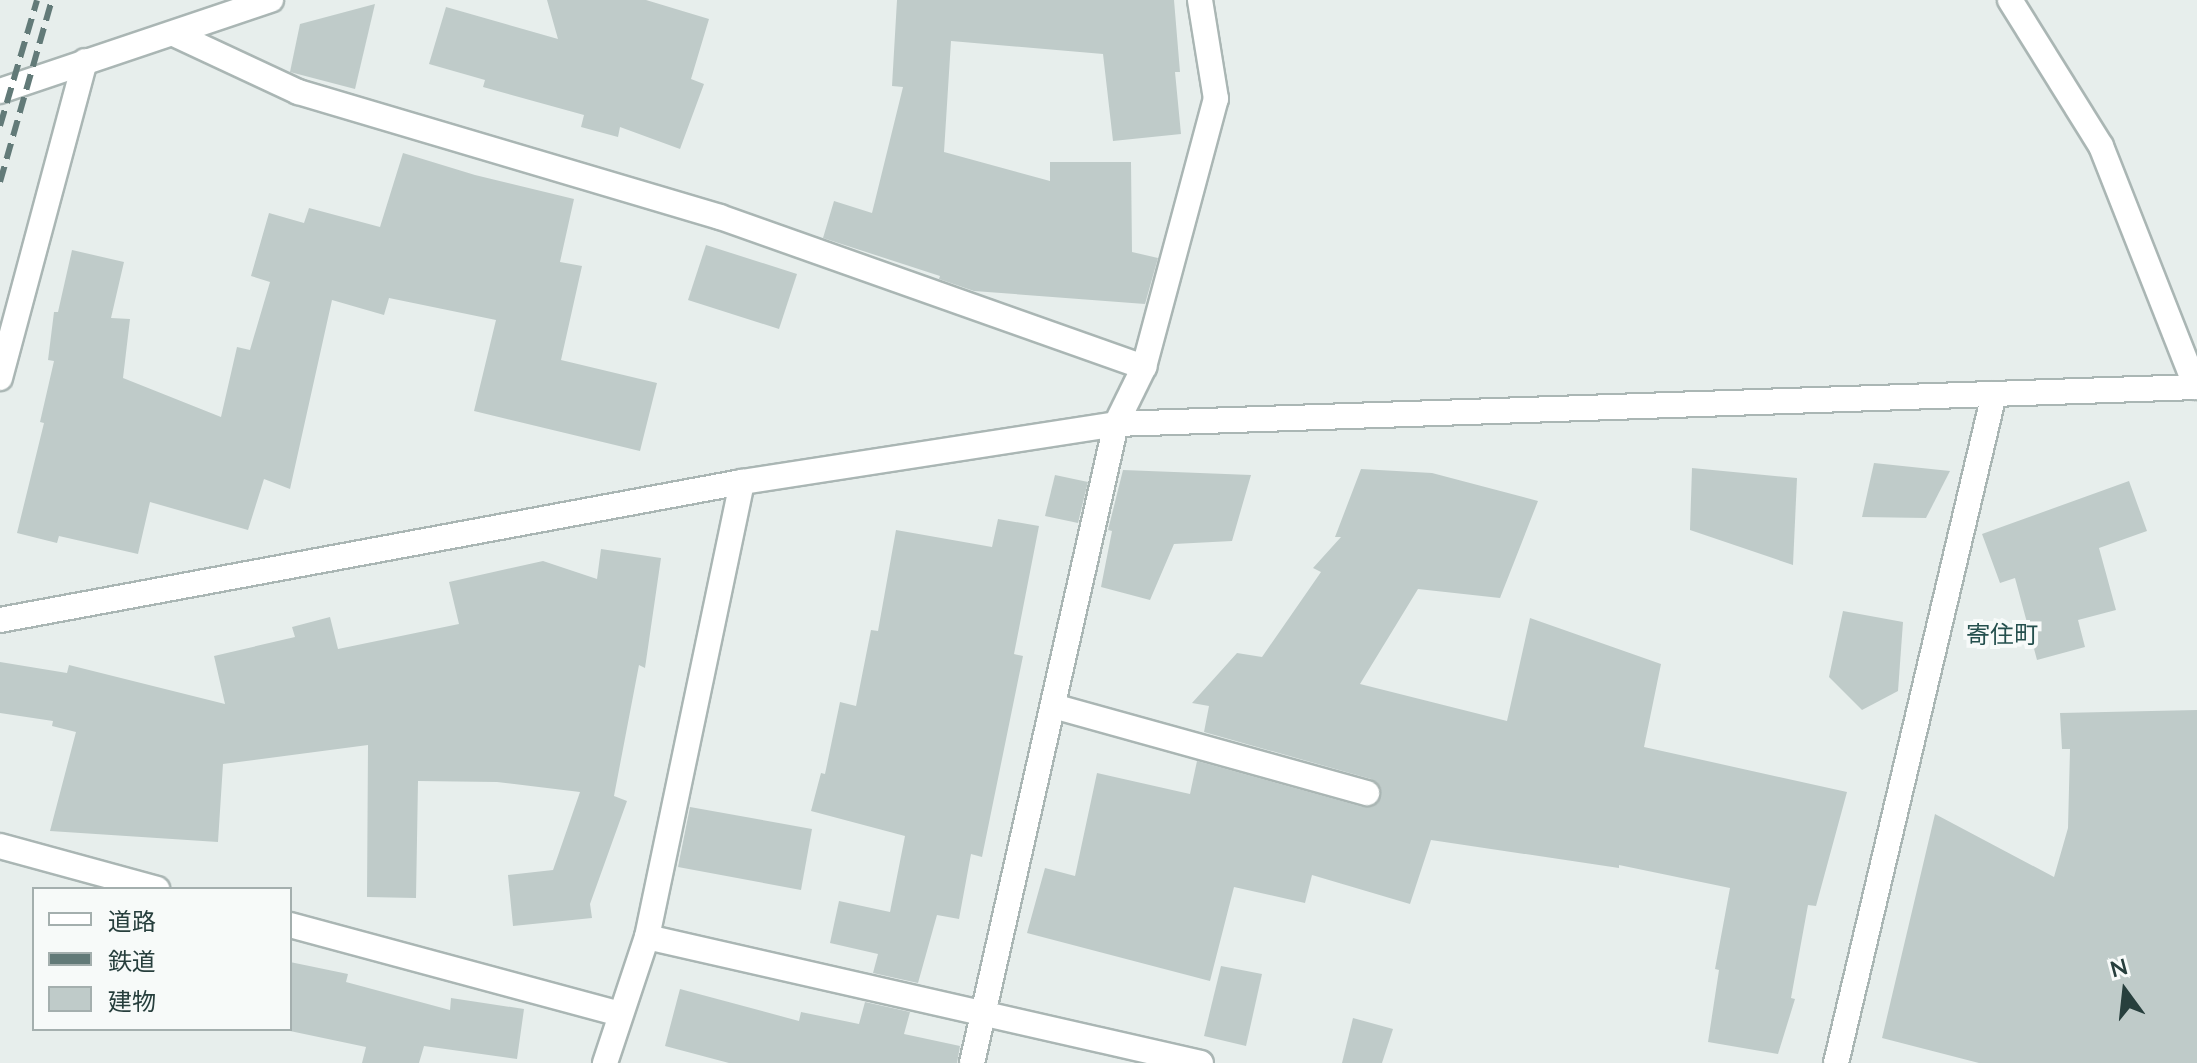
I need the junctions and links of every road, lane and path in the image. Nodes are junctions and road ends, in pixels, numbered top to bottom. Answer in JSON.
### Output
{"nodes":[{"id":1,"x":271,"y":0,"type":"edge"},
{"id":2,"x":1200,"y":0,"type":"edge"},
{"id":3,"x":2010,"y":0,"type":"edge"},
{"id":4,"x":176,"y":35,"type":"junction"},
{"id":5,"x":85,"y":61,"type":"junction"},
{"id":6,"x":0,"y":91,"type":"edge"},
{"id":7,"x":1144,"y":367,"type":"junction"},
{"id":8,"x":0,"y":378,"type":"edge"},
{"id":9,"x":2197,"y":387,"type":"edge"},
{"id":10,"x":1994,"y":394,"type":"junction"},
{"id":11,"x":1116,"y":424,"type":"junction"},
{"id":12,"x":742,"y":482,"type":"junction"},
{"id":13,"x":0,"y":620,"type":"edge"},
{"id":14,"x":1053,"y":706,"type":"junction"},
{"id":15,"x":1367,"y":793,"type":"dead end"},
{"id":16,"x":0,"y":846,"type":"edge"},
{"id":17,"x":150,"y":887,"type":"edge"},
{"id":18,"x":292,"y":926,"type":"edge"},
{"id":19,"x":647,"y":937,"type":"junction"},
{"id":20,"x":985,"y":1011,"type":"junction"},
{"id":21,"x":619,"y":1014,"type":"junction"},
{"id":22,"x":605,"y":1063,"type":"edge"},
{"id":23,"x":972,"y":1063,"type":"edge"},
{"id":24,"x":1201,"y":1063,"type":"edge"},
{"id":25,"x":1836,"y":1063,"type":"edge"}],
"edges":[{"from":1,"to":4,"type":"street"},
{"from":2,"to":7,"type":"street"},
{"from":3,"to":9,"type":"street"},
{"from":4,"to":5,"type":"street"},
{"from":4,"to":7,"type":"street"},
{"from":5,"to":6,"type":"street"},
{"from":5,"to":8,"type":"street"},
{"from":7,"to":11,"type":"street"},
{"from":9,"to":10,"type":"street"},
{"from":10,"to":11,"type":"street"},
{"from":10,"to":25,"type":"street"},
{"from":11,"to":12,"type":"street"},
{"from":11,"to":14,"type":"street"},
{"from":12,"to":13,"type":"street"},
{"from":12,"to":19,"type":"street"},
{"from":14,"to":15,"type":"street"},
{"from":14,"to":20,"type":"street"},
{"from":16,"to":17,"type":"street"},
{"from":18,"to":21,"type":"street"},
{"from":19,"to":20,"type":"street"},
{"from":19,"to":21,"type":"street"},
{"from":20,"to":23,"type":"street"},
{"from":20,"to":24,"type":"street"},
{"from":21,"to":22,"type":"street"}]}
